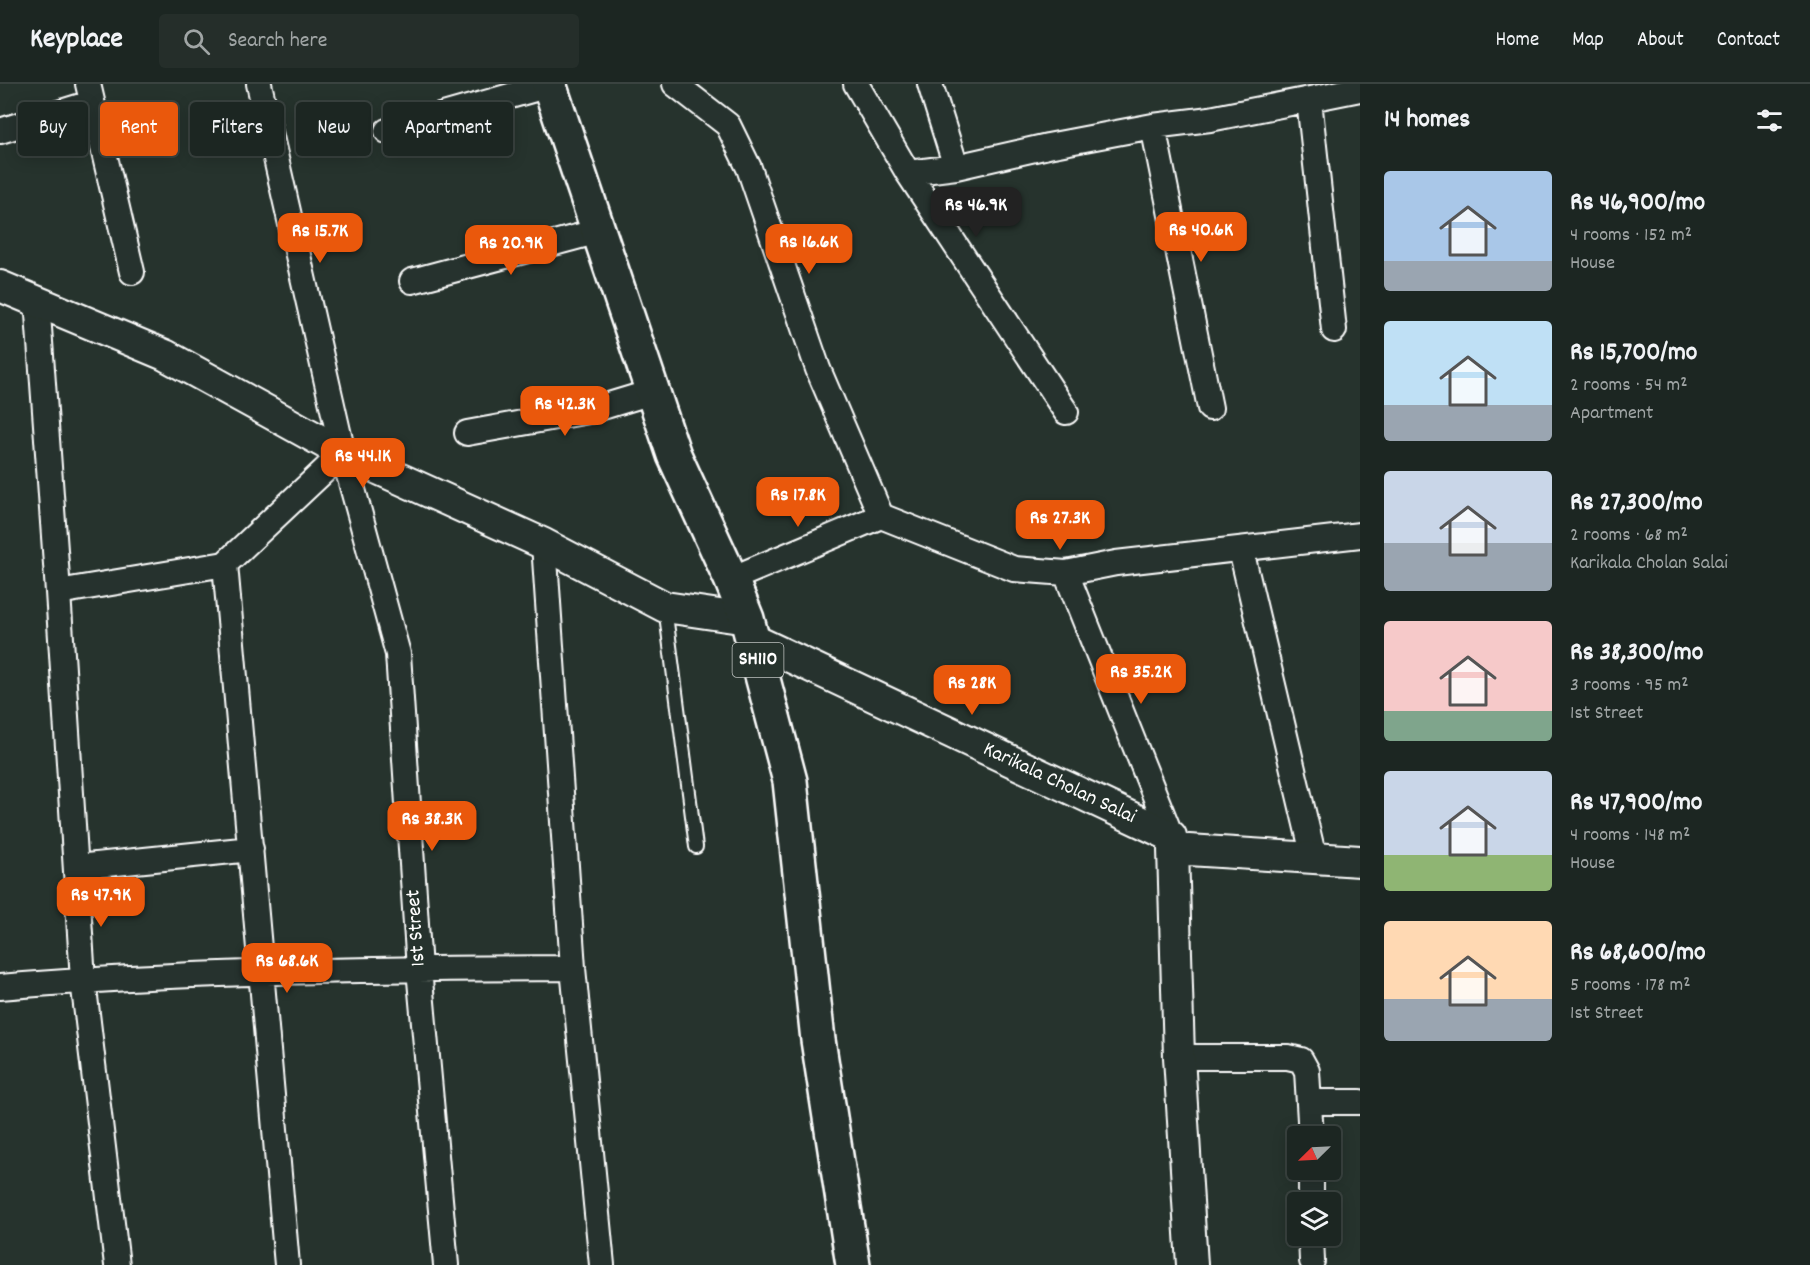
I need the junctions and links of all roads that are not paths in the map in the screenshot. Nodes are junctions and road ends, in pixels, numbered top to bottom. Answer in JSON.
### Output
{"nodes":[{"id":1,"x":259,"y":84,"type":"edge"},
{"id":2,"x":549,"y":84,"type":"edge"},
{"id":3,"x":675,"y":84,"type":"edge"},
{"id":4,"x":856,"y":84,"type":"edge"},
{"id":5,"x":930,"y":84,"type":"edge"},
{"id":6,"x":1360,"y":89,"type":"edge"},
{"id":7,"x":89,"y":94,"type":"edge"},
{"id":8,"x":1309,"y":100,"type":"junction"},
{"id":9,"x":487,"y":102,"type":"edge"},
{"id":10,"x":1153,"y":126,"type":"junction"},
{"id":11,"x":0,"y":131,"type":"edge"},
{"id":12,"x":956,"y":167,"type":"junction"},
{"id":13,"x":908,"y":173,"type":"junction"},
{"id":14,"x":598,"y":231,"type":"junction"},
{"id":15,"x":132,"y":272,"type":"dead end"},
{"id":16,"x":412,"y":281,"type":"dead end"},
{"id":17,"x":0,"y":286,"type":"edge"},
{"id":18,"x":37,"y":300,"type":"junction"},
{"id":19,"x":1334,"y":330,"type":"dead end"},
{"id":20,"x":652,"y":392,"type":"junction"},
{"id":21,"x":1210,"y":408,"type":"dead end"},
{"id":22,"x":1066,"y":412,"type":"dead end"},
{"id":23,"x":466,"y":433,"type":"dead end"},
{"id":24,"x":343,"y":453,"type":"junction"},
{"id":25,"x":881,"y":516,"type":"junction"},
{"id":26,"x":1360,"y":535,"type":"edge"},
{"id":27,"x":544,"y":544,"type":"junction"},
{"id":28,"x":1241,"y":550,"type":"junction"},
{"id":29,"x":225,"y":564,"type":"junction"},
{"id":30,"x":1065,"y":573,"type":"junction"},
{"id":31,"x":731,"y":579,"type":"junction"},
{"id":32,"x":58,"y":592,"type":"junction"},
{"id":33,"x":665,"y":607,"type":"junction"},
{"id":34,"x":749,"y":629,"type":"junction"},
{"id":35,"x":1172,"y":843,"type":"junction"},
{"id":36,"x":696,"y":846,"type":"dead end"},
{"id":37,"x":251,"y":849,"type":"junction"},
{"id":38,"x":1314,"y":858,"type":"junction"},
{"id":39,"x":1360,"y":861,"type":"edge"},
{"id":40,"x":77,"y":867,"type":"junction"},
{"id":41,"x":573,"y":968,"type":"junction"},
{"id":42,"x":419,"y":969,"type":"junction"},
{"id":43,"x":261,"y":974,"type":"junction"},
{"id":44,"x":83,"y":980,"type":"junction"},
{"id":45,"x":0,"y":987,"type":"edge"},
{"id":46,"x":1179,"y":1057,"type":"junction"},
{"id":47,"x":1311,"y":1102,"type":"junction"},
{"id":48,"x":1360,"y":1102,"type":"edge"},
{"id":49,"x":1311,"y":1126,"type":"edge"},
{"id":50,"x":1311,"y":1246,"type":"edge"},
{"id":51,"x":1312,"y":1261,"type":"dead end"},
{"id":52,"x":117,"y":1265,"type":"edge"},
{"id":53,"x":287,"y":1265,"type":"edge"},
{"id":54,"x":446,"y":1265,"type":"edge"},
{"id":55,"x":602,"y":1265,"type":"edge"},
{"id":56,"x":853,"y":1265,"type":"edge"},
{"id":57,"x":1192,"y":1265,"type":"edge"}],
"edges":[{"from":1,"to":24,"type":"street","name":"1st Street"},
{"from":2,"to":9,"type":"street"},
{"from":2,"to":14,"type":"main road","number":"SH110"},
{"from":3,"to":25,"type":"street"},
{"from":4,"to":13,"type":"street"},
{"from":5,"to":12,"type":"street"},
{"from":6,"to":8,"type":"street"},
{"from":7,"to":11,"type":"street"},
{"from":7,"to":15,"type":"street"},
{"from":8,"to":10,"type":"street"},
{"from":8,"to":19,"type":"street"},
{"from":10,"to":12,"type":"street"},
{"from":10,"to":21,"type":"street"},
{"from":12,"to":13,"type":"street"},
{"from":13,"to":22,"type":"street"},
{"from":14,"to":16,"type":"street"},
{"from":14,"to":20,"type":"main road","number":"SH110"},
{"from":17,"to":18,"type":"street","name":"Karikala Cholan Salai"},
{"from":18,"to":24,"type":"street","name":"Karikala Cholan Salai"},
{"from":18,"to":32,"type":"street"},
{"from":20,"to":23,"type":"street"},
{"from":20,"to":31,"type":"main road","number":"SH110"},
{"from":24,"to":27,"type":"street","name":"Karikala Cholan Salai"},
{"from":24,"to":29,"type":"street"},
{"from":24,"to":42,"type":"street","name":"1st Street"},
{"from":25,"to":30,"type":"street"},
{"from":25,"to":31,"type":"street"},
{"from":26,"to":28,"type":"street"},
{"from":27,"to":33,"type":"street","name":"Karikala Cholan Salai"},
{"from":27,"to":41,"type":"street"},
{"from":28,"to":30,"type":"street"},
{"from":28,"to":38,"type":"street"},
{"from":29,"to":32,"type":"street"},
{"from":29,"to":37,"type":"street"},
{"from":30,"to":35,"type":"street"},
{"from":31,"to":34,"type":"main road","number":"SH110"},
{"from":32,"to":40,"type":"street"},
{"from":33,"to":34,"type":"street","name":"Karikala Cholan Salai"},
{"from":33,"to":36,"type":"lane"},
{"from":34,"to":35,"type":"street","name":"Karikala Cholan Salai"},
{"from":34,"to":56,"type":"main road","number":"SH110"},
{"from":35,"to":38,"type":"street","name":"Karikala Cholan Salai"},
{"from":35,"to":46,"type":"street"},
{"from":37,"to":40,"type":"street"},
{"from":37,"to":43,"type":"street"},
{"from":38,"to":39,"type":"street","name":"Karikala Cholan Salai"},
{"from":40,"to":44,"type":"street"},
{"from":41,"to":42,"type":"street"},
{"from":41,"to":55,"type":"street"},
{"from":42,"to":43,"type":"street"},
{"from":42,"to":54,"type":"street","name":"1st Street"},
{"from":43,"to":44,"type":"street"},
{"from":43,"to":53,"type":"street"},
{"from":44,"to":45,"type":"street"},
{"from":44,"to":52,"type":"street"},
{"from":46,"to":47,"type":"street"},
{"from":46,"to":57,"type":"street"},
{"from":47,"to":48,"type":"street"},
{"from":47,"to":49,"type":"street"},
{"from":50,"to":51,"type":"street"}]}
